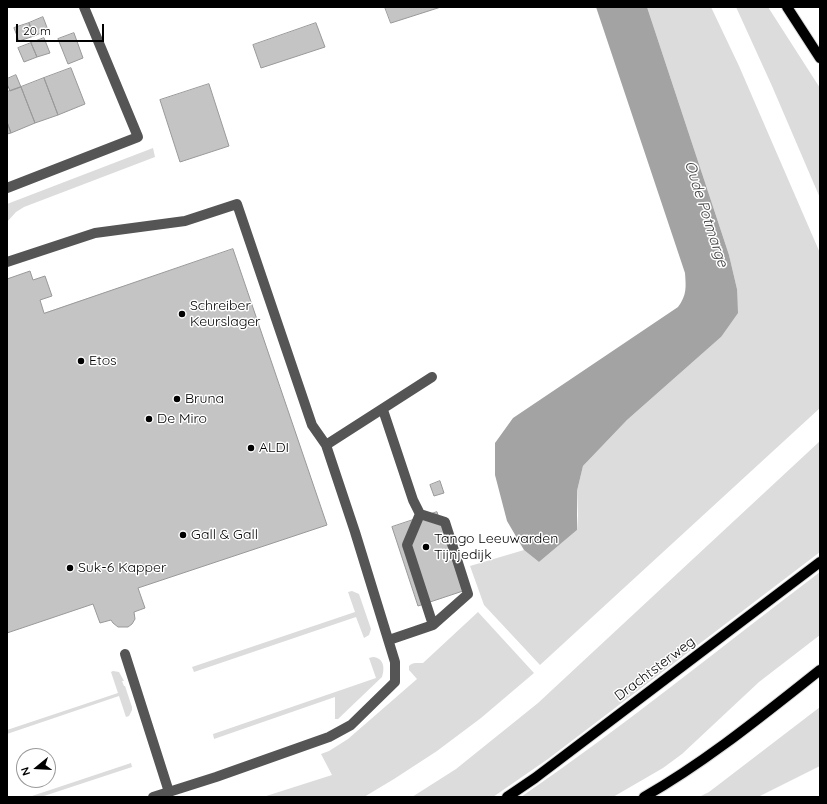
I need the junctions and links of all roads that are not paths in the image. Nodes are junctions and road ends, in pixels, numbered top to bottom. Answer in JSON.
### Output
{"nodes":[{"id":1,"x":84,"y":7,"type":"edge"},
{"id":2,"x":787,"y":7,"type":"edge"},
{"id":3,"x":820,"y":58,"type":"edge"},
{"id":4,"x":7,"y":188,"type":"edge"},
{"id":5,"x":7,"y":262,"type":"edge"},
{"id":6,"x":432,"y":377,"type":"dead end"},
{"id":7,"x":383,"y":410,"type":"junction"},
{"id":8,"x":326,"y":446,"type":"junction"},
{"id":9,"x":420,"y":514,"type":"junction"},
{"id":10,"x":820,"y":562,"type":"edge"},
{"id":11,"x":433,"y":625,"type":"junction"},
{"id":12,"x":389,"y":640,"type":"junction"},
{"id":13,"x":125,"y":654,"type":"dead end"},
{"id":14,"x":820,"y":670,"type":"edge"},
{"id":15,"x":169,"y":792,"type":"junction"},
{"id":16,"x":152,"y":797,"type":"edge"},
{"id":17,"x":507,"y":797,"type":"edge"},
{"id":18,"x":644,"y":797,"type":"edge"}],
"edges":[{"from":1,"to":4,"type":"street"},
{"from":2,"to":3,"type":"main road"},
{"from":5,"to":8,"type":"street"},
{"from":6,"to":7,"type":"street"},
{"from":7,"to":8,"type":"street"},
{"from":7,"to":9,"type":"street"},
{"from":8,"to":12,"type":"street"},
{"from":9,"to":11,"type":"street"},
{"from":9,"to":11,"type":"street"},
{"from":10,"to":17,"type":"main road","name":"Drachtsterweg"},
{"from":11,"to":12,"type":"street"},
{"from":12,"to":15,"type":"street"},
{"from":13,"to":15,"type":"street"},
{"from":14,"to":18,"type":"main road"},
{"from":15,"to":16,"type":"street"}]}
